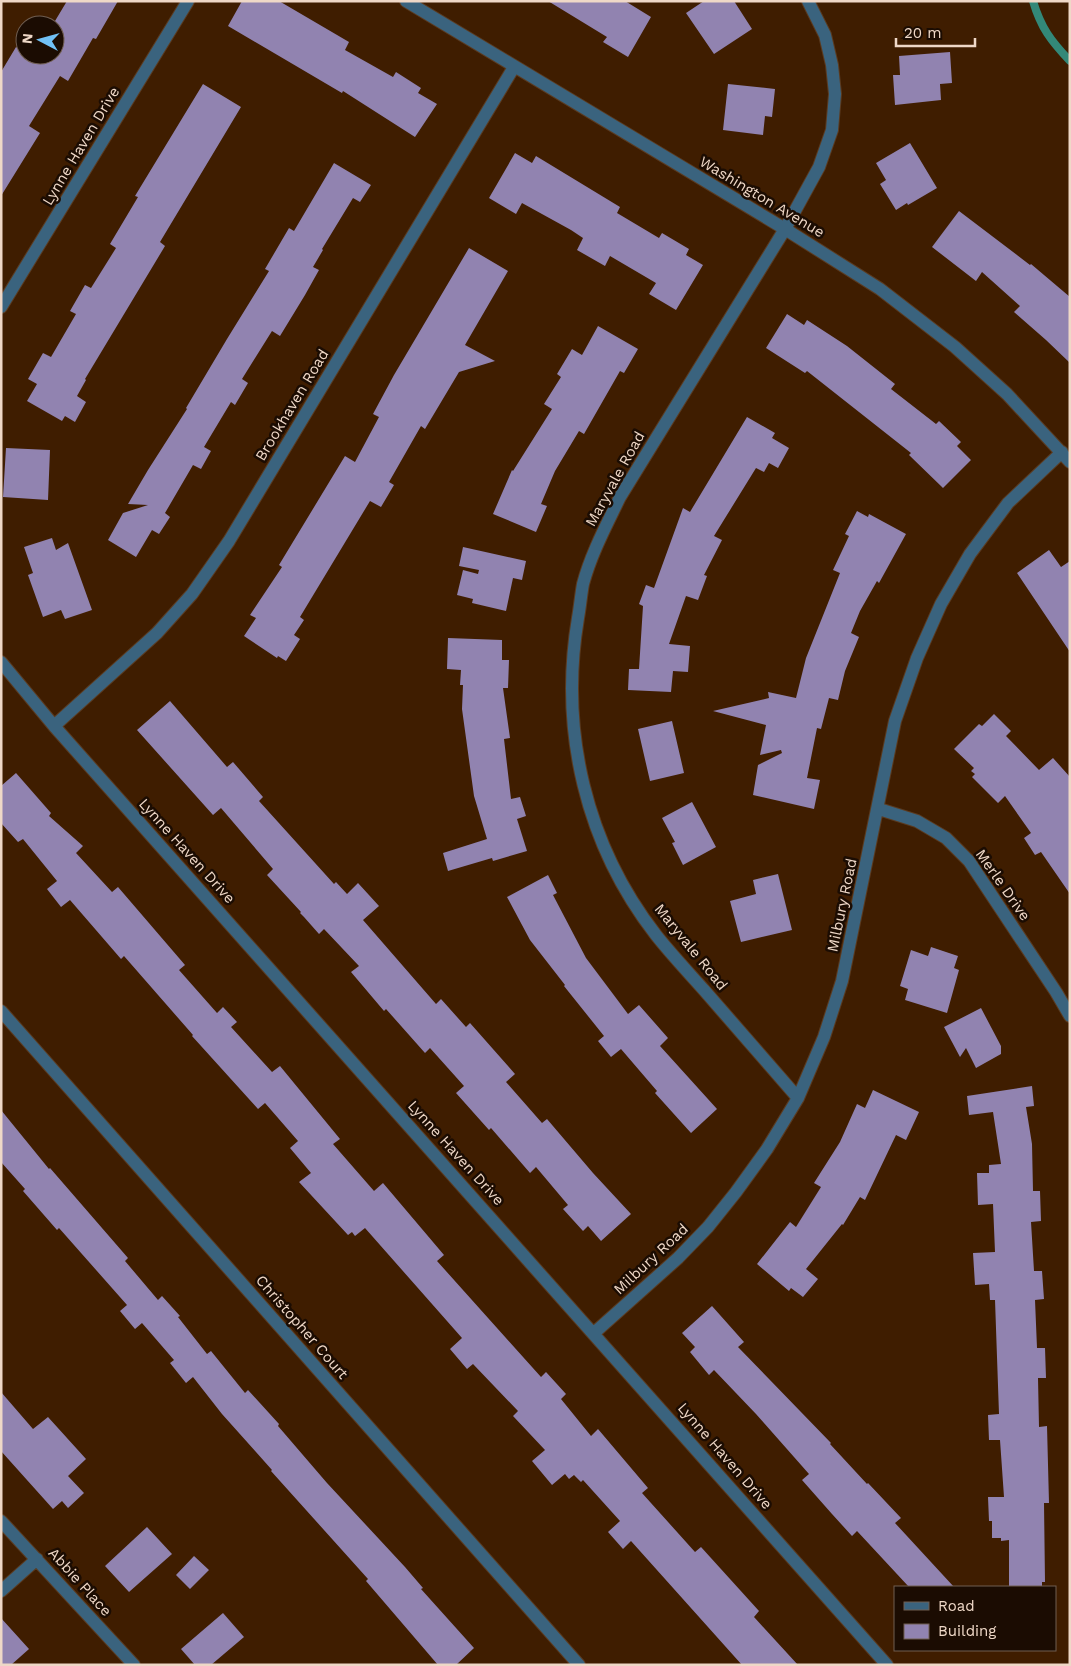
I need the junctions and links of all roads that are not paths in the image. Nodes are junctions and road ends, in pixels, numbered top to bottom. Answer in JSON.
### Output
{"nodes":[{"id":1,"x":188,"y":1,"type":"edge"},
{"id":2,"x":406,"y":1,"type":"edge"},
{"id":3,"x":808,"y":1,"type":"edge"},
{"id":4,"x":514,"y":67,"type":"junction"},
{"id":5,"x":785,"y":229,"type":"junction"},
{"id":6,"x":1,"y":307,"type":"edge"},
{"id":7,"x":1066,"y":457,"type":"edge"},
{"id":8,"x":1,"y":662,"type":"edge"},
{"id":9,"x":54,"y":726,"type":"junction"},
{"id":10,"x":879,"y":808,"type":"junction"},
{"id":11,"x":1,"y":1011,"type":"edge"},
{"id":12,"x":1070,"y":1016,"type":"edge"},
{"id":13,"x":798,"y":1098,"type":"junction"},
{"id":14,"x":594,"y":1333,"type":"junction"},
{"id":15,"x":1,"y":1521,"type":"edge"},
{"id":16,"x":37,"y":1559,"type":"junction"},
{"id":17,"x":1,"y":1591,"type":"edge"},
{"id":18,"x":134,"y":1665,"type":"edge"},
{"id":19,"x":579,"y":1665,"type":"edge"},
{"id":20,"x":887,"y":1665,"type":"edge"}],
"edges":[{"from":1,"to":6,"type":"street","name":"Lynne Haven Drive"},
{"from":2,"to":4,"type":"street","name":"Washington Avenue"},
{"from":3,"to":5,"type":"street","name":"Maryvale Road"},
{"from":4,"to":5,"type":"street","name":"Washington Avenue"},
{"from":4,"to":9,"type":"street","name":"Brookhaven Road"},
{"from":5,"to":7,"type":"street","name":"Washington Avenue"},
{"from":5,"to":13,"type":"street","name":"Maryvale Road"},
{"from":7,"to":10,"type":"street","name":"Milbury Road"},
{"from":8,"to":9,"type":"street","name":"Lynne Haven Drive"},
{"from":9,"to":14,"type":"street","name":"Lynne Haven Drive"},
{"from":10,"to":12,"type":"street","name":"Merle Drive"},
{"from":10,"to":13,"type":"street","name":"Milbury Road"},
{"from":11,"to":19,"type":"street","name":"Christopher Court"},
{"from":13,"to":14,"type":"street","name":"Milbury Road"},
{"from":14,"to":20,"type":"street","name":"Lynne Haven Drive"},
{"from":15,"to":16,"type":"street","name":"Abbie Place"},
{"from":16,"to":17,"type":"street"},
{"from":16,"to":18,"type":"street","name":"Abbie Place"}]}
